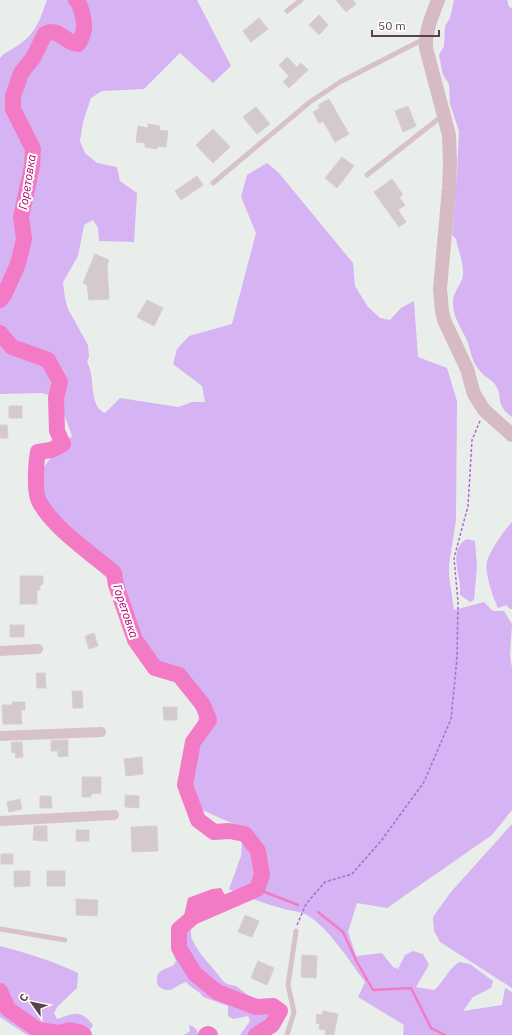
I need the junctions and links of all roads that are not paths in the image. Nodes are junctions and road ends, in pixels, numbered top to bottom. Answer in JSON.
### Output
{"nodes":[{"id":1,"x":301,"y":0,"type":"edge"},
{"id":2,"x":438,"y":0,"type":"edge"},
{"id":3,"x":287,"y":12,"type":"dead end"},
{"id":4,"x":425,"y":38,"type":"junction"},
{"id":5,"x":444,"y":114,"type":"junction"},
{"id":6,"x":367,"y":175,"type":"dead end"},
{"id":7,"x":213,"y":183,"type":"dead end"},
{"id":8,"x":512,"y":434,"type":"edge"},
{"id":9,"x":38,"y":649,"type":"dead end"},
{"id":10,"x":0,"y":651,"type":"edge"},
{"id":11,"x":101,"y":732,"type":"dead end"},
{"id":12,"x":0,"y":736,"type":"edge"},
{"id":13,"x":114,"y":815,"type":"dead end"},
{"id":14,"x":0,"y":821,"type":"edge"},
{"id":15,"x":0,"y":929,"type":"edge"},
{"id":16,"x":296,"y":931,"type":"road end"},
{"id":17,"x":65,"y":940,"type":"dead end"},
{"id":18,"x":287,"y":1035,"type":"edge"}],
"edges":[{"from":1,"to":3,"type":"lane"},
{"from":2,"to":4,"type":"street"},
{"from":4,"to":5,"type":"street"},
{"from":4,"to":7,"type":"lane"},
{"from":5,"to":6,"type":"lane"},
{"from":5,"to":8,"type":"street"},
{"from":9,"to":10,"type":"street"},
{"from":11,"to":12,"type":"street"},
{"from":13,"to":14,"type":"street"},
{"from":15,"to":17,"type":"lane"},
{"from":16,"to":18,"type":"lane"}]}
